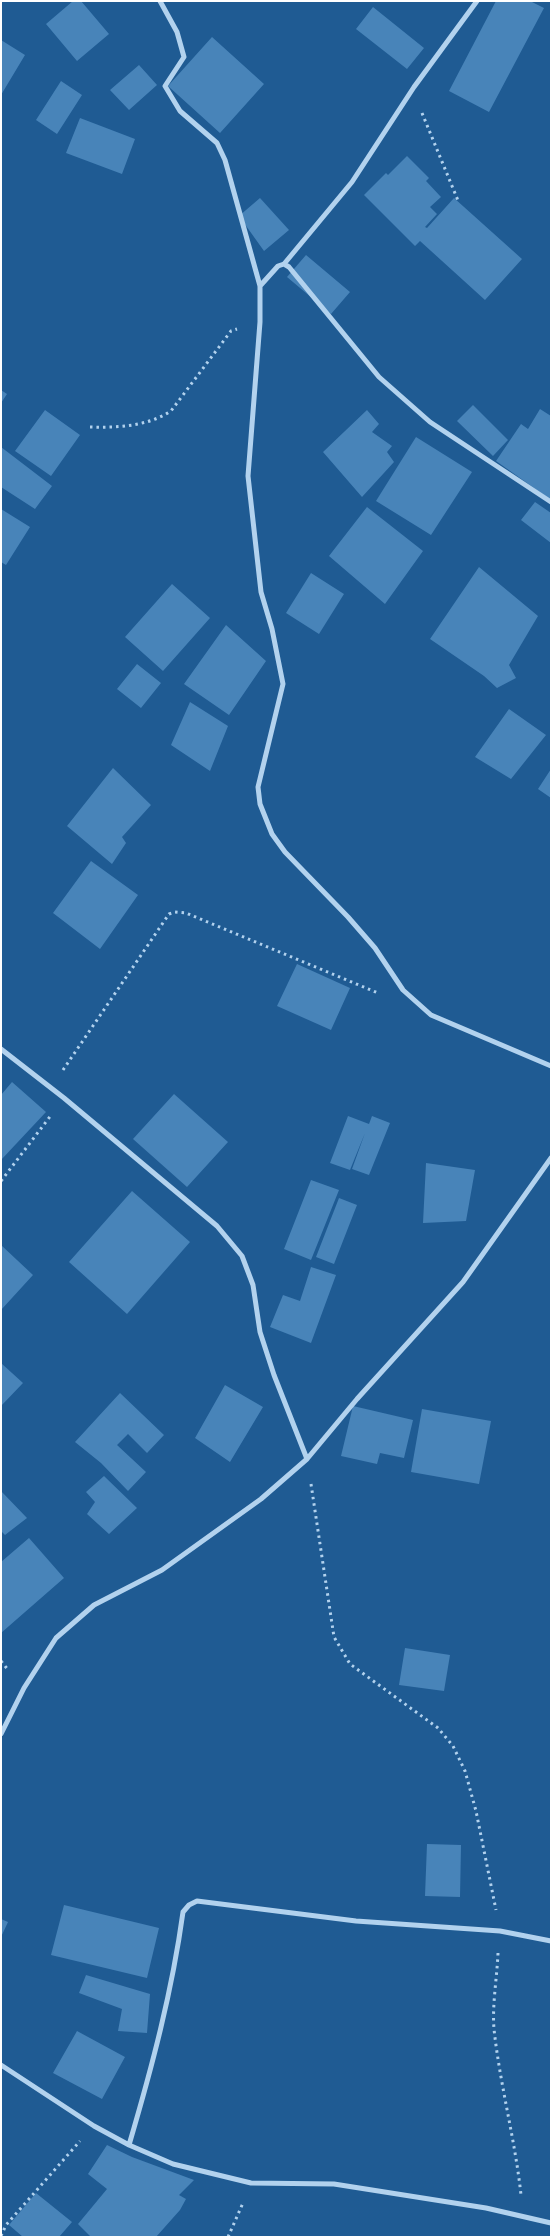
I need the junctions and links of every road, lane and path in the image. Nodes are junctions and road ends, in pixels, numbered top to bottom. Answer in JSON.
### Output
{"nodes":[{"id":1,"x":160,"y":1,"type":"edge"},
{"id":2,"x":477,"y":1,"type":"edge"},
{"id":3,"x":414,"y":86,"type":"junction"},
{"id":4,"x":459,"y":203,"type":"dead end"},
{"id":5,"x":284,"y":264,"type":"junction"},
{"id":6,"x":260,"y":286,"type":"junction"},
{"id":7,"x":260,"y":322,"type":"junction"},
{"id":8,"x":90,"y":427,"type":"dead end"},
{"id":9,"x":551,"y":502,"type":"edge"},
{"id":10,"x":379,"y":993,"type":"dead end"},
{"id":11,"x":1,"y":1049,"type":"edge"},
{"id":12,"x":551,"y":1066,"type":"edge"},
{"id":13,"x":51,"y":1089,"type":"junction"},
{"id":14,"x":64,"y":1098,"type":"junction"},
{"id":15,"x":551,"y":1158,"type":"edge"},
{"id":16,"x":1,"y":1180,"type":"edge"},
{"id":17,"x":307,"y":1459,"type":"junction"},
{"id":18,"x":1,"y":1734,"type":"edge"},
{"id":19,"x":500,"y":1931,"type":"junction"},
{"id":20,"x":551,"y":1941,"type":"edge"},
{"id":21,"x":1,"y":2065,"type":"edge"},
{"id":22,"x":94,"y":2126,"type":"junction"},
{"id":23,"x":129,"y":2145,"type":"junction"},
{"id":24,"x":251,"y":2183,"type":"junction"},
{"id":25,"x":523,"y":2218,"type":"junction"},
{"id":26,"x":551,"y":2224,"type":"edge"},
{"id":27,"x":1,"y":2236,"type":"edge"},
{"id":28,"x":228,"y":2237,"type":"edge"}],
"edges":[{"from":1,"to":6,"type":"street"},
{"from":2,"to":3,"type":"street"},
{"from":3,"to":4,"type":"path"},
{"from":3,"to":5,"type":"street"},
{"from":5,"to":6,"type":"street"},
{"from":5,"to":9,"type":"street"},
{"from":6,"to":7,"type":"street"},
{"from":7,"to":8,"type":"path"},
{"from":7,"to":12,"type":"street"},
{"from":10,"to":13,"type":"path"},
{"from":11,"to":13,"type":"street"},
{"from":13,"to":14,"type":"street"},
{"from":14,"to":16,"type":"path"},
{"from":14,"to":17,"type":"street"},
{"from":15,"to":17,"type":"street"},
{"from":17,"to":18,"type":"street"},
{"from":17,"to":19,"type":"path"},
{"from":19,"to":20,"type":"street"},
{"from":19,"to":23,"type":"street"},
{"from":19,"to":25,"type":"path"},
{"from":21,"to":22,"type":"street"},
{"from":22,"to":23,"type":"street"},
{"from":22,"to":27,"type":"path"},
{"from":23,"to":24,"type":"street"},
{"from":24,"to":25,"type":"street"},
{"from":24,"to":28,"type":"path"},
{"from":25,"to":26,"type":"street"}]}
